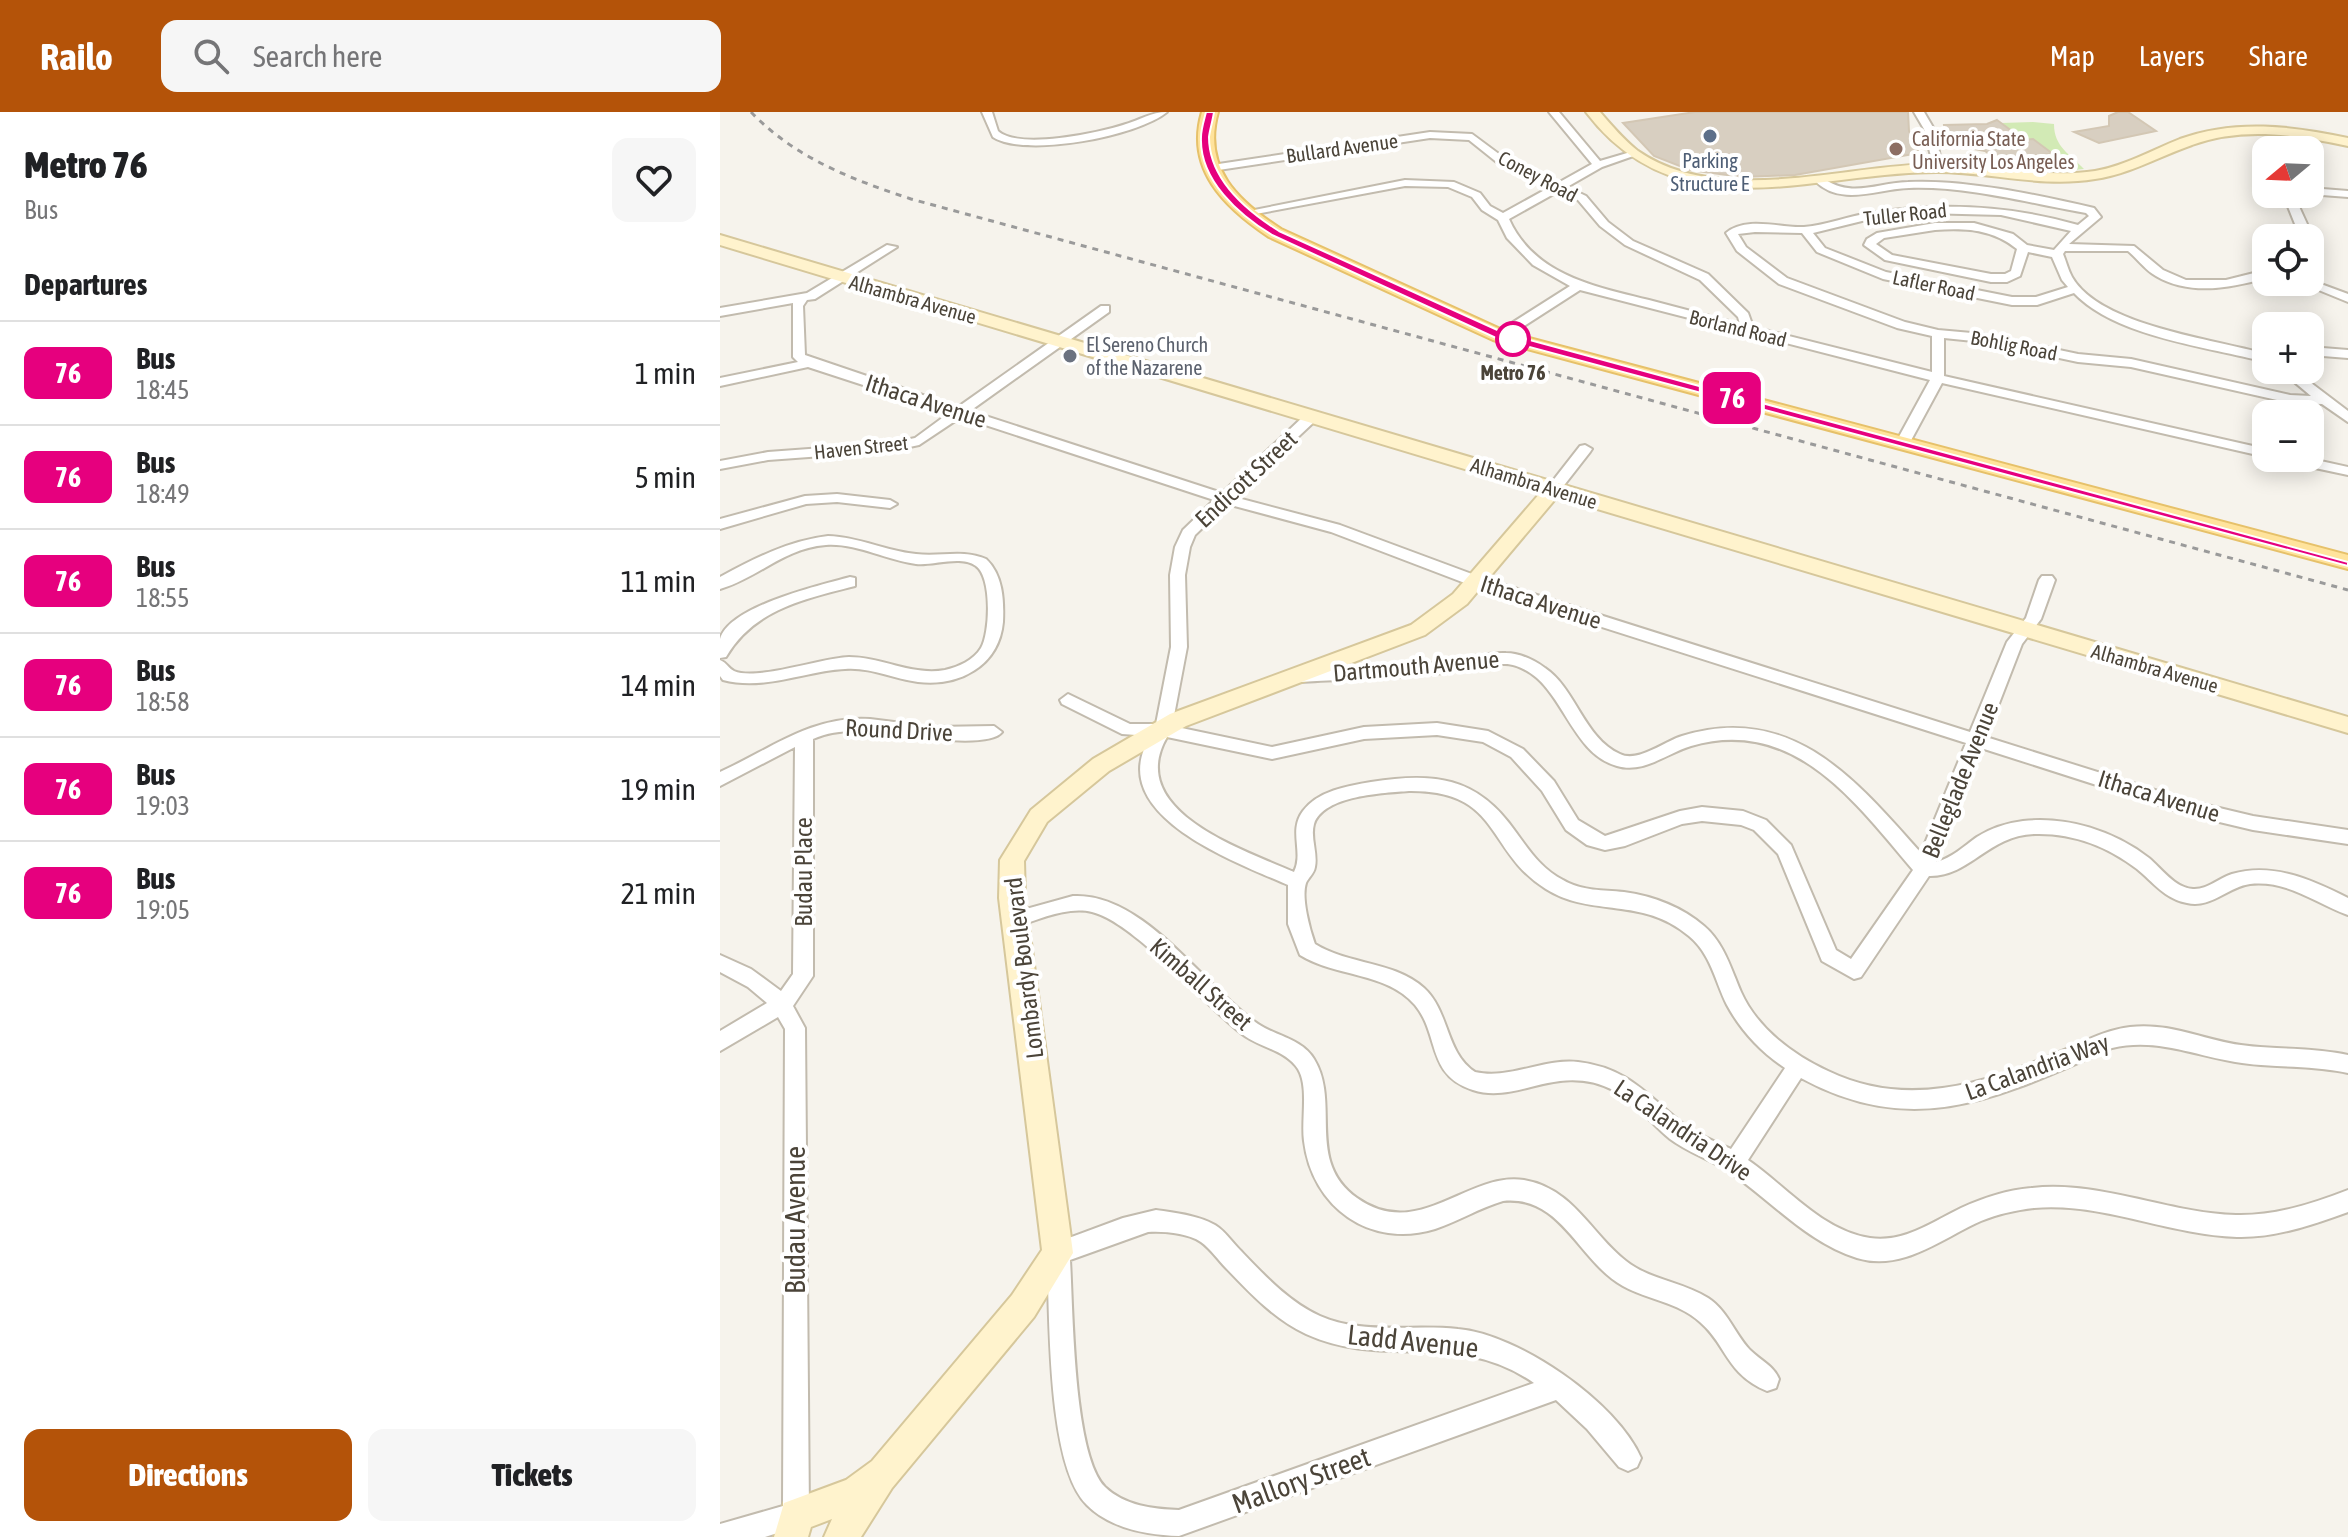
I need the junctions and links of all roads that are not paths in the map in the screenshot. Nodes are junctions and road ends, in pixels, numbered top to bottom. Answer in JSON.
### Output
{"nodes":[{"id":1,"x":987,"y":112,"type":"edge"},
{"id":2,"x":1162,"y":112,"type":"edge"},
{"id":3,"x":1210,"y":112,"type":"edge"},
{"id":4,"x":1554,"y":112,"type":"edge"},
{"id":5,"x":1593,"y":112,"type":"edge"},
{"id":6,"x":1919,"y":112,"type":"edge"},
{"id":7,"x":1472,"y":137,"type":"joint"},
{"id":8,"x":2348,"y":142,"type":"edge"},
{"id":9,"x":1634,"y":154,"type":"junction"},
{"id":10,"x":1598,"y":165,"type":"junction"},
{"id":11,"x":1212,"y":168,"type":"junction"},
{"id":12,"x":1939,"y":168,"type":"junction"},
{"id":13,"x":1820,"y":181,"type":"junction"},
{"id":14,"x":1560,"y":187,"type":"junction"},
{"id":15,"x":2324,"y":192,"type":"edge"},
{"id":16,"x":2348,"y":194,"type":"edge"},
{"id":17,"x":1245,"y":213,"type":"junction"},
{"id":18,"x":1503,"y":218,"type":"junction"},
{"id":19,"x":2078,"y":229,"type":"junction"},
{"id":20,"x":1805,"y":230,"type":"junction"},
{"id":21,"x":1732,"y":231,"type":"joint"},
{"id":22,"x":720,"y":240,"type":"edge"},
{"id":23,"x":891,"y":247,"type":"dead end"},
{"id":24,"x":2023,"y":248,"type":"junction"},
{"id":25,"x":2059,"y":250,"type":"junction"},
{"id":26,"x":2252,"y":277,"type":"edge"},
{"id":27,"x":844,"y":279,"type":"junction"},
{"id":28,"x":1578,"y":286,"type":"junction"},
{"id":29,"x":2075,"y":289,"type":"junction"},
{"id":30,"x":2324,"y":289,"type":"edge"},
{"id":31,"x":2348,"y":298,"type":"edge"},
{"id":32,"x":802,"y":299,"type":"junction"},
{"id":33,"x":1105,"y":309,"type":"dead end"},
{"id":34,"x":720,"y":312,"type":"edge"},
{"id":35,"x":1748,"y":331,"type":"junction"},
{"id":36,"x":1938,"y":334,"type":"junction"},
{"id":37,"x":1500,"y":336,"type":"junction"},
{"id":38,"x":1058,"y":343,"type":"junction"},
{"id":39,"x":2324,"y":352,"type":"edge"},
{"id":40,"x":2252,"y":354,"type":"edge"},
{"id":41,"x":2348,"y":354,"type":"edge"},
{"id":42,"x":809,"y":363,"type":"junction"},
{"id":43,"x":1938,"y":378,"type":"junction"},
{"id":44,"x":720,"y":382,"type":"edge"},
{"id":45,"x":2303,"y":384,"type":"edge"},
{"id":46,"x":2323,"y":400,"type":"joint"},
{"id":47,"x":2324,"y":401,"type":"edge"},
{"id":48,"x":961,"y":412,"type":"junction"},
{"id":49,"x":1310,"y":418,"type":"junction"},
{"id":50,"x":2348,"y":418,"type":"edge"},
{"id":51,"x":1902,"y":444,"type":"junction"},
{"id":52,"x":1585,"y":449,"type":"dead end"},
{"id":53,"x":2252,"y":450,"type":"edge"},
{"id":54,"x":720,"y":465,"type":"edge"},
{"id":55,"x":2324,"y":466,"type":"edge"},
{"id":56,"x":2348,"y":471,"type":"edge"},
{"id":57,"x":1553,"y":490,"type":"junction"},
{"id":58,"x":1226,"y":499,"type":"junction"},
{"id":59,"x":890,"y":504,"type":"dead end"},
{"id":60,"x":720,"y":524,"type":"edge"},
{"id":61,"x":2348,"y":562,"type":"edge"},
{"id":62,"x":2047,"y":580,"type":"dead end"},
{"id":63,"x":1475,"y":581,"type":"junction"},
{"id":64,"x":850,"y":582,"type":"dead end"},
{"id":65,"x":720,"y":584,"type":"edge"},
{"id":66,"x":2025,"y":630,"type":"junction"},
{"id":67,"x":720,"y":653,"type":"edge"},
{"id":68,"x":720,"y":666,"type":"edge"},
{"id":69,"x":1300,"y":676,"type":"junction"},
{"id":70,"x":1068,"y":700,"type":"dead end"},
{"id":71,"x":2348,"y":725,"type":"edge"},
{"id":72,"x":1162,"y":730,"type":"junction"},
{"id":73,"x":994,"y":732,"type":"dead end"},
{"id":74,"x":804,"y":735,"type":"junction"},
{"id":75,"x":1976,"y":738,"type":"junction"},
{"id":76,"x":720,"y":779,"type":"edge"},
{"id":77,"x":2348,"y":837,"type":"edge"},
{"id":78,"x":1924,"y":869,"type":"junction"},
{"id":79,"x":1297,"y":881,"type":"junction"},
{"id":80,"x":2348,"y":907,"type":"edge"},
{"id":81,"x":1015,"y":919,"type":"junction"},
{"id":82,"x":720,"y":963,"type":"edge"},
{"id":83,"x":783,"y":1004,"type":"junction"},
{"id":84,"x":720,"y":1042,"type":"edge"},
{"id":85,"x":2348,"y":1064,"type":"edge"},
{"id":86,"x":1797,"y":1067,"type":"junction"},
{"id":87,"x":1734,"y":1163,"type":"junction"},
{"id":88,"x":2348,"y":1201,"type":"edge"},
{"id":89,"x":1058,"y":1253,"type":"junction"},
{"id":90,"x":1767,"y":1379,"type":"dead end"},
{"id":91,"x":1560,"y":1386,"type":"junction"},
{"id":92,"x":1628,"y":1458,"type":"dead end"},
{"id":93,"x":884,"y":1473,"type":"junction"},
{"id":94,"x":794,"y":1526,"type":"edge"},
{"id":95,"x":721,"y":1537,"type":"edge"},
{"id":96,"x":841,"y":1537,"type":"edge"}],
"edges":[{"from":1,"to":2,"type":"street"},
{"from":3,"to":11,"type":"main road"},
{"from":4,"to":10,"type":"street"},
{"from":5,"to":9,"type":"street"},
{"from":6,"to":12,"type":"street"},
{"from":7,"to":11,"type":"street","name":"Bullard Avenue"},
{"from":7,"to":14,"type":"street","name":"Coney Road"},
{"from":8,"to":12,"type":"street"},
{"from":9,"to":10,"type":"street"},
{"from":9,"to":13,"type":"street"},
{"from":10,"to":14,"type":"street"},
{"from":11,"to":17,"type":"main road"},
{"from":12,"to":13,"type":"street"},
{"from":13,"to":19,"type":"street"},
{"from":14,"to":18,"type":"street"},
{"from":14,"to":35,"type":"street","name":"Coney Road"},
{"from":15,"to":16,"type":"street"},
{"from":17,"to":18,"type":"street","name":"Borland Road"},
{"from":17,"to":37,"type":"main road"},
{"from":18,"to":28,"type":"street","name":"Borland Road"},
{"from":19,"to":20,"type":"street","name":"Tuller Road"},
{"from":19,"to":25,"type":"street"},
{"from":20,"to":21,"type":"street","name":"Tuller Road"},
{"from":20,"to":29,"type":"street","name":"Lafler Road"},
{"from":21,"to":36,"type":"street","name":"Bohlig Road"},
{"from":22,"to":27,"type":"street","name":"Alhambra Avenue"},
{"from":23,"to":27,"type":"street"},
{"from":24,"to":24,"type":"street"},
{"from":24,"to":25,"type":"street"},
{"from":25,"to":26,"type":"street"},
{"from":25,"to":29,"type":"street"},
{"from":27,"to":32,"type":"street"},
{"from":27,"to":38,"type":"street","name":"Alhambra Avenue"},
{"from":28,"to":35,"type":"street","name":"Borland Road"},
{"from":28,"to":37,"type":"street"},
{"from":29,"to":40,"type":"street"},
{"from":30,"to":31,"type":"street"},
{"from":32,"to":34,"type":"street"},
{"from":32,"to":42,"type":"street"},
{"from":33,"to":38,"type":"street","name":"Haven Street"},
{"from":35,"to":43,"type":"street","name":"Borland Road"},
{"from":36,"to":43,"type":"street"},
{"from":36,"to":46,"type":"street","name":"Bohlig Road"},
{"from":37,"to":51,"type":"main road"},
{"from":38,"to":48,"type":"street","name":"Haven Street"},
{"from":38,"to":49,"type":"street","name":"Alhambra Avenue"},
{"from":39,"to":41,"type":"street"},
{"from":42,"to":44,"type":"street"},
{"from":42,"to":48,"type":"street","name":"Ithaca Avenue"},
{"from":43,"to":51,"type":"street"},
{"from":43,"to":53,"type":"street","name":"Borland Road"},
{"from":45,"to":46,"type":"street"},
{"from":47,"to":50,"type":"street"},
{"from":48,"to":54,"type":"street","name":"Haven Street"},
{"from":48,"to":58,"type":"street","name":"Ithaca Avenue"},
{"from":49,"to":57,"type":"street","name":"Alhambra Avenue"},
{"from":49,"to":58,"type":"street","name":"Endicott Street"},
{"from":51,"to":61,"type":"main road"},
{"from":52,"to":57,"type":"street","name":"Lombardy Boulevard"},
{"from":55,"to":56,"type":"street"},
{"from":57,"to":63,"type":"street","name":"Lombardy Boulevard"},
{"from":57,"to":66,"type":"street","name":"Alhambra Avenue"},
{"from":58,"to":63,"type":"street","name":"Ithaca Avenue"},
{"from":58,"to":72,"type":"street","name":"Endicott Street"},
{"from":59,"to":60,"type":"street"},
{"from":62,"to":66,"type":"street","name":"Belleglade Avenue"},
{"from":63,"to":69,"type":"street","name":"Lombardy Boulevard"},
{"from":63,"to":75,"type":"street","name":"Ithaca Avenue"},
{"from":64,"to":67,"type":"street"},
{"from":65,"to":68,"type":"street"},
{"from":66,"to":71,"type":"street","name":"Alhambra Avenue"},
{"from":66,"to":75,"type":"street","name":"Belleglade Avenue"},
{"from":69,"to":72,"type":"street","name":"Lombardy Boulevard"},
{"from":69,"to":78,"type":"street","name":"Dartmouth Avenue"},
{"from":70,"to":72,"type":"street"},
{"from":72,"to":78,"type":"street","name":"Belleglade Avenue"},
{"from":72,"to":79,"type":"street"},
{"from":72,"to":81,"type":"street","name":"Lombardy Boulevard"},
{"from":73,"to":74,"type":"street","name":"Round Drive"},
{"from":74,"to":76,"type":"street","name":"Round Drive"},
{"from":74,"to":83,"type":"street","name":"Budau Place"},
{"from":75,"to":77,"type":"street","name":"Ithaca Avenue"},
{"from":75,"to":78,"type":"street","name":"Belleglade Avenue"},
{"from":78,"to":80,"type":"street"},
{"from":79,"to":86,"type":"street","name":"La Calandria Way"},
{"from":79,"to":87,"type":"street","name":"La Calandria Drive"},
{"from":81,"to":89,"type":"street","name":"Lombardy Boulevard"},
{"from":81,"to":90,"type":"street","name":"Kimball Street"},
{"from":82,"to":83,"type":"street"},
{"from":83,"to":84,"type":"street"},
{"from":83,"to":94,"type":"street","name":"Budau Avenue"},
{"from":85,"to":86,"type":"street","name":"La Calandria Way"},
{"from":86,"to":87,"type":"street"},
{"from":87,"to":88,"type":"street","name":"La Calandria Drive"},
{"from":89,"to":91,"type":"street","name":"Ladd Avenue"},
{"from":89,"to":91,"type":"street","name":"Mallory Street"},
{"from":89,"to":93,"type":"street"},
{"from":91,"to":92,"type":"street","name":"Ladd Avenue"},
{"from":93,"to":94,"type":"street"},
{"from":93,"to":96,"type":"street"},
{"from":94,"to":95,"type":"street"}]}
